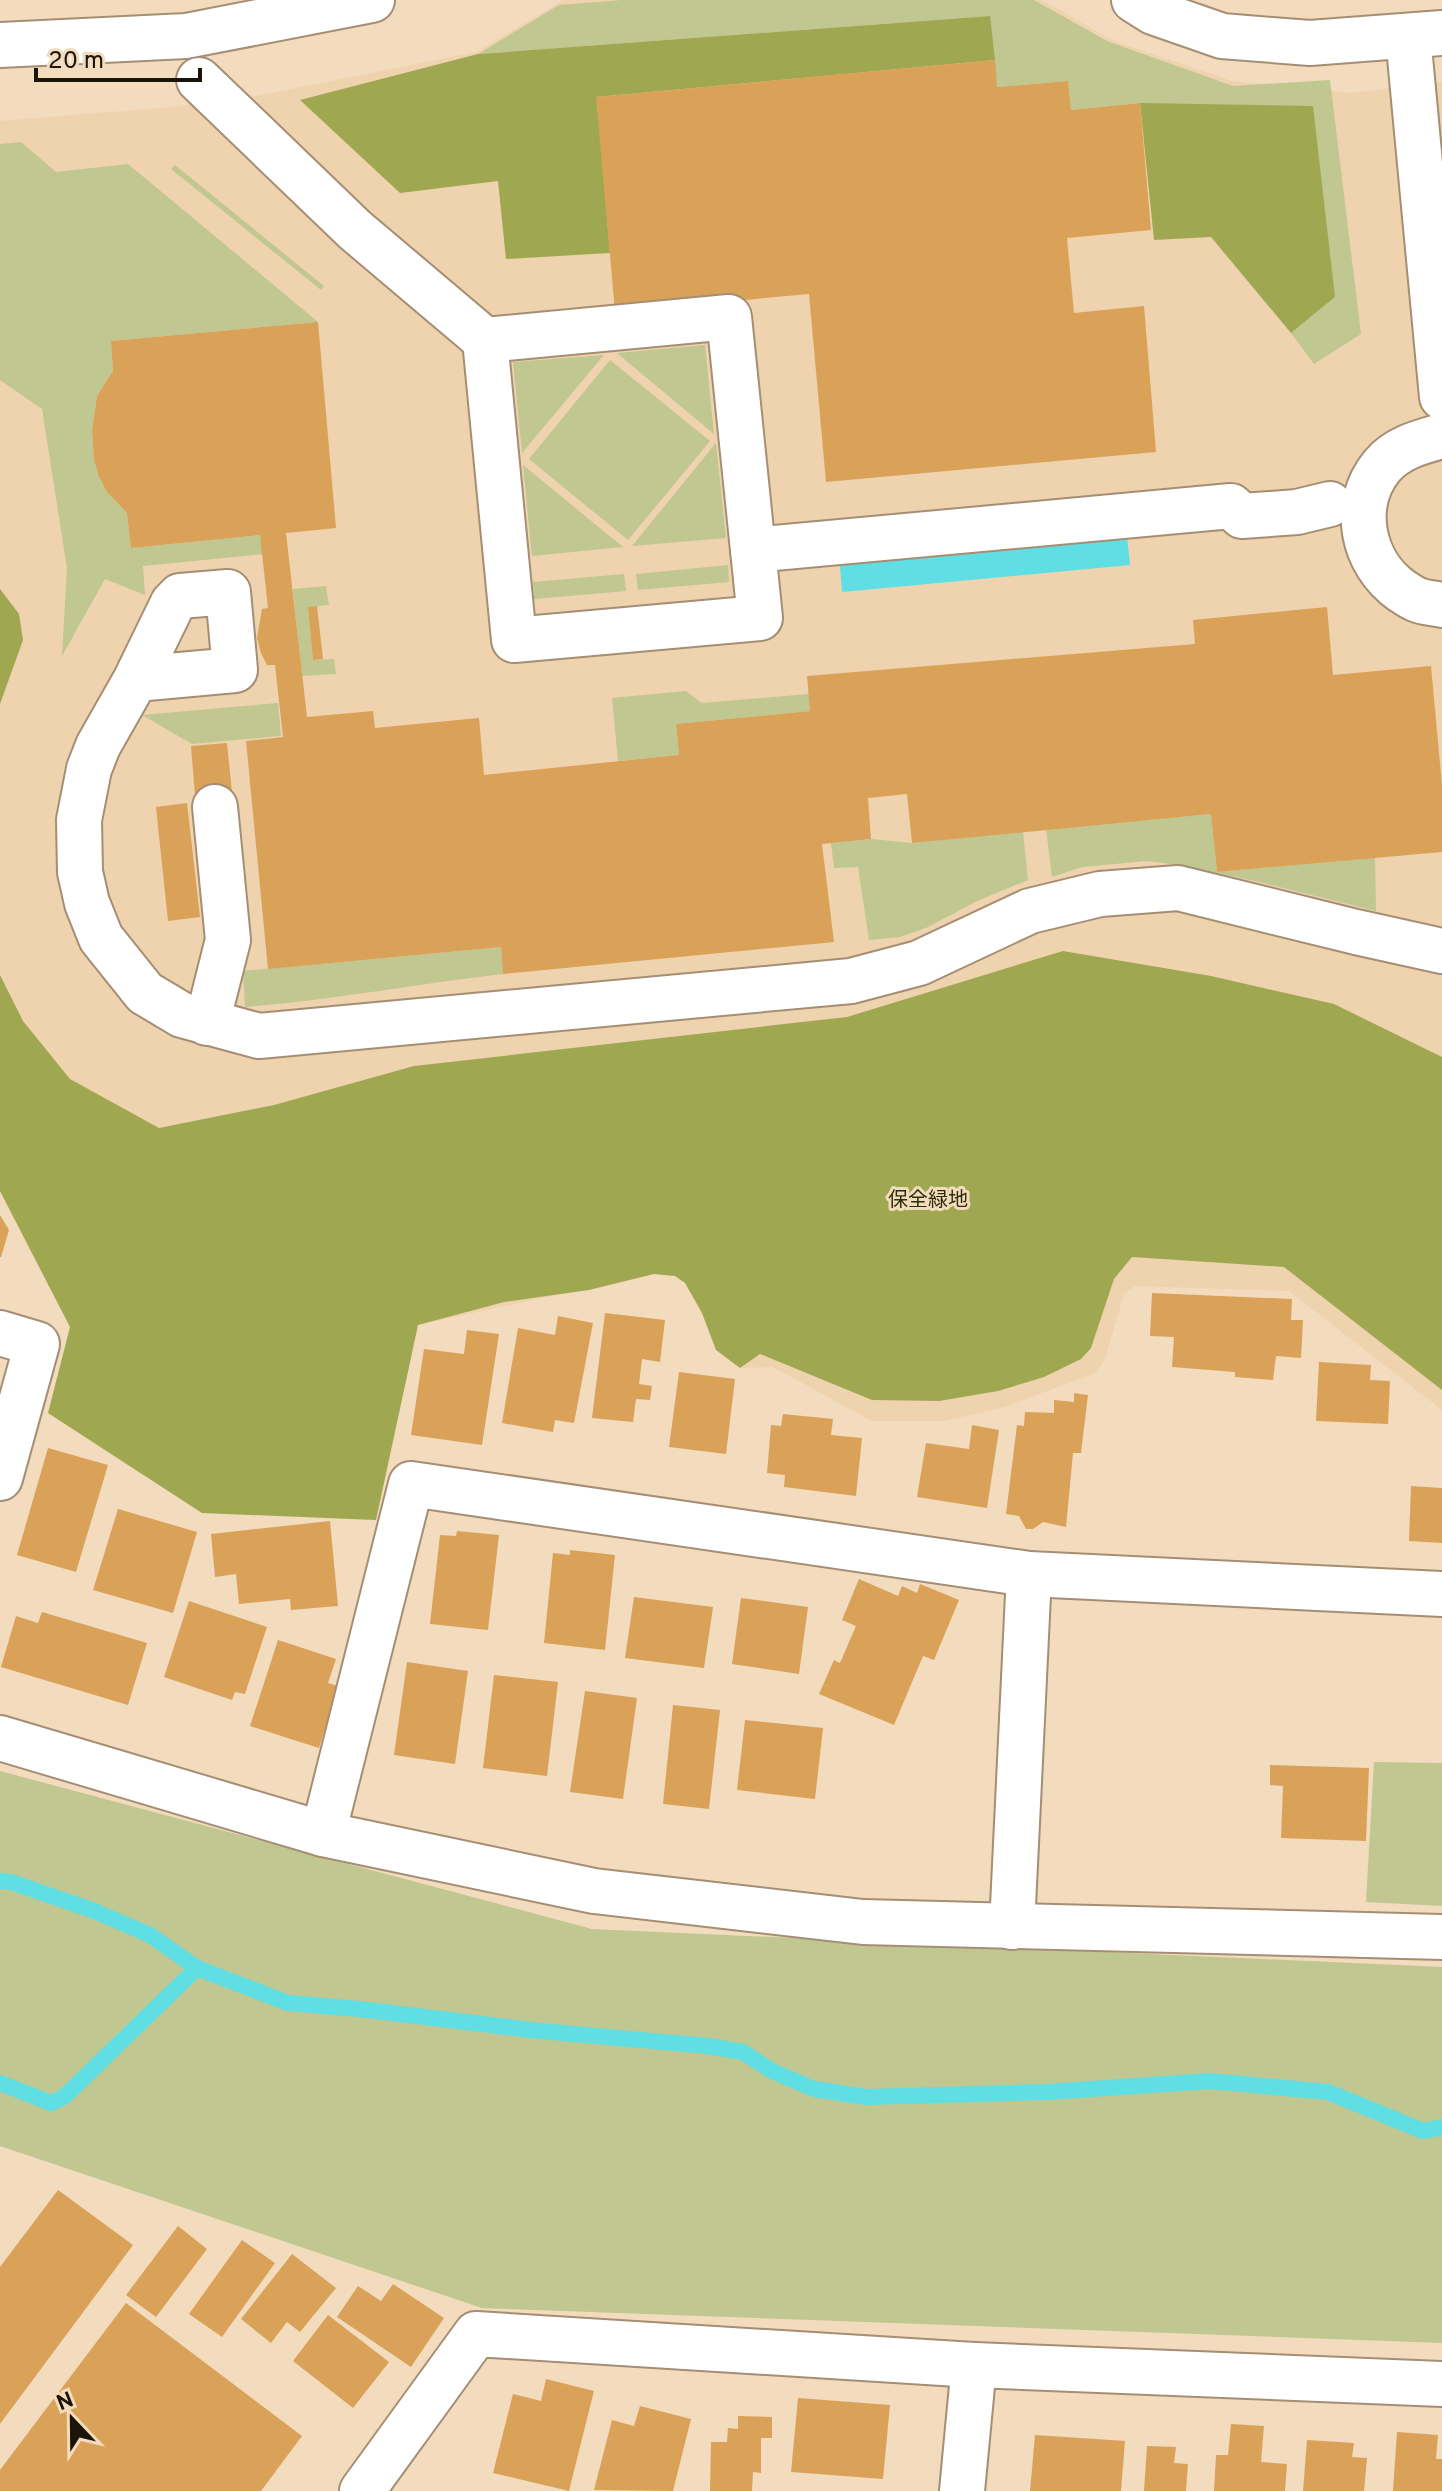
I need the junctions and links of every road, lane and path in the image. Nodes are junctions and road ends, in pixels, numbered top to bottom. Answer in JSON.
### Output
{"nodes":[{"id":1,"x":372,"y":0,"type":"edge"},
{"id":2,"x":1134,"y":0,"type":"edge"},
{"id":3,"x":1425,"y":35,"type":"edge"},
{"id":4,"x":0,"y":45,"type":"edge"},
{"id":5,"x":199,"y":80,"type":"dead end"},
{"id":6,"x":485,"y":340,"type":"junction"},
{"id":7,"x":1442,"y":397,"type":"edge"},
{"id":8,"x":1442,"y":436,"type":"edge"},
{"id":9,"x":1330,"y":504,"type":"dead end"},
{"id":10,"x":753,"y":550,"type":"junction"},
{"id":11,"x":1442,"y":605,"type":"edge"},
{"id":12,"x":136,"y":679,"type":"dead end"},
{"id":13,"x":215,"y":807,"type":"dead end"},
{"id":14,"x":1442,"y":951,"type":"edge"},
{"id":15,"x":207,"y":1023,"type":"junction"},
{"id":16,"x":0,"y":1333,"type":"edge"},
{"id":17,"x":0,"y":1478,"type":"edge"},
{"id":18,"x":1029,"y":1574,"type":"junction"},
{"id":19,"x":1442,"y":1594,"type":"edge"},
{"id":20,"x":0,"y":1738,"type":"edge"},
{"id":21,"x":323,"y":1834,"type":"junction"},
{"id":22,"x":1012,"y":1927,"type":"junction"},
{"id":23,"x":1442,"y":1937,"type":"edge"},
{"id":24,"x":974,"y":2365,"type":"junction"},
{"id":25,"x":1442,"y":2384,"type":"edge"},
{"id":26,"x":362,"y":2491,"type":"edge"},
{"id":27,"x":962,"y":2491,"type":"edge"}],
"edges":[{"from":1,"to":4,"type":"street"},
{"from":2,"to":3,"type":"street"},
{"from":3,"to":7,"type":"street"},
{"from":5,"to":6,"type":"street"},
{"from":6,"to":10,"type":"street"},
{"from":6,"to":10,"type":"street"},
{"from":8,"to":11,"type":"street"},
{"from":9,"to":10,"type":"street"},
{"from":12,"to":15,"type":"street"},
{"from":13,"to":15,"type":"street"},
{"from":14,"to":15,"type":"street"},
{"from":16,"to":17,"type":"street"},
{"from":18,"to":19,"type":"street"},
{"from":18,"to":21,"type":"street"},
{"from":18,"to":22,"type":"street"},
{"from":20,"to":21,"type":"street"},
{"from":21,"to":22,"type":"street"},
{"from":22,"to":23,"type":"street"},
{"from":24,"to":25,"type":"street"},
{"from":24,"to":26,"type":"street"},
{"from":24,"to":27,"type":"street"}]}
